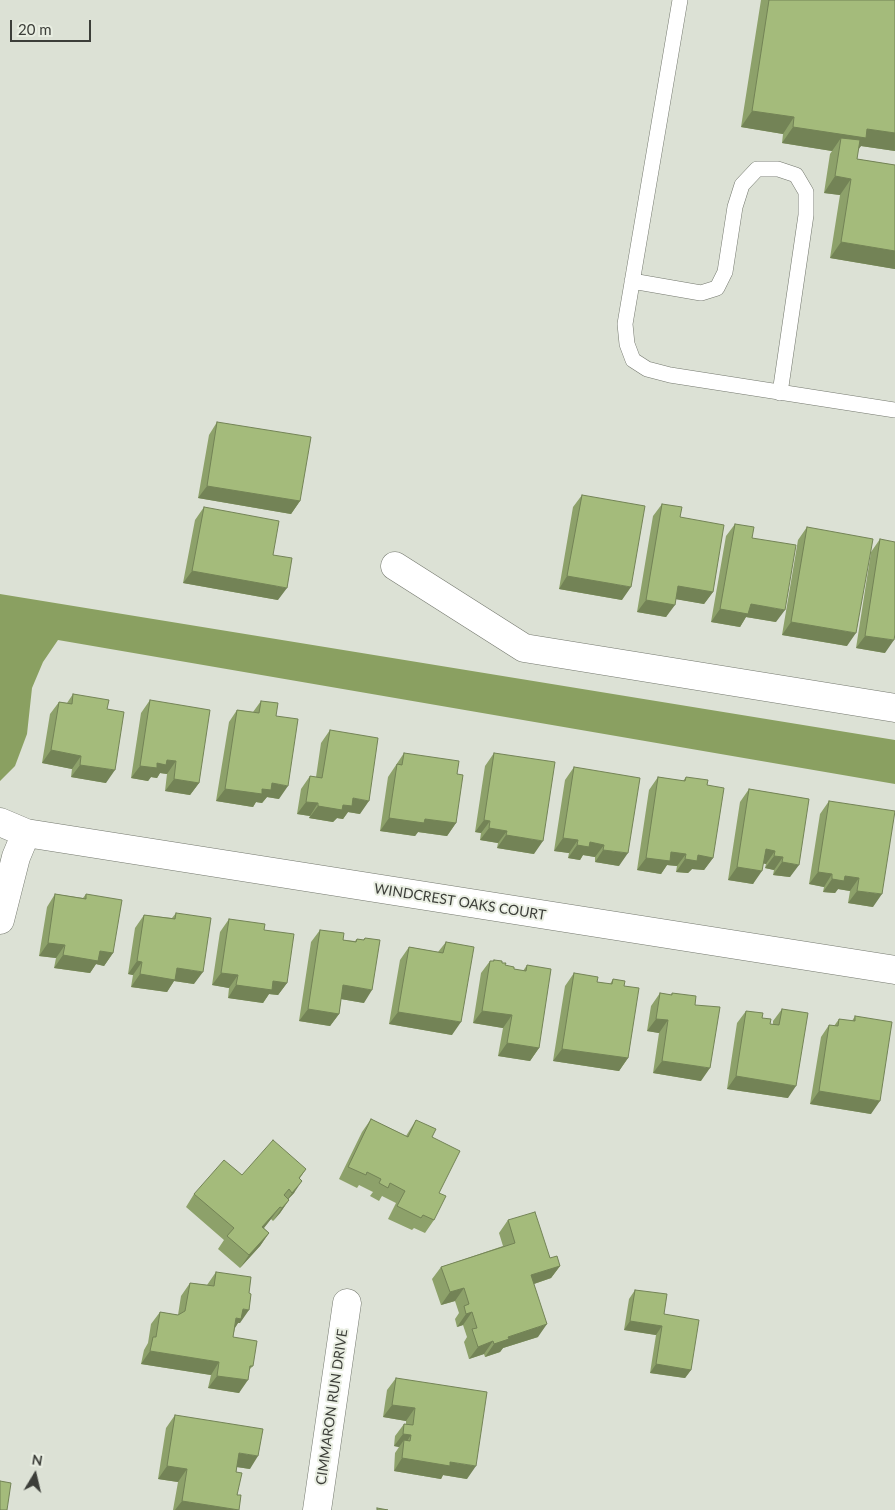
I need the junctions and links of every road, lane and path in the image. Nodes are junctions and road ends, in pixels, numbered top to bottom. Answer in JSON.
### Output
{"nodes":[{"id":1,"x":680,"y":0,"type":"edge"},
{"id":2,"x":632,"y":281,"type":"junction"},
{"id":3,"x":780,"y":393,"type":"junction"},
{"id":4,"x":895,"y":410,"type":"edge"},
{"id":5,"x":395,"y":566,"type":"dead end"},
{"id":6,"x":895,"y":708,"type":"edge"},
{"id":7,"x":0,"y":822,"type":"edge"},
{"id":8,"x":26,"y":833,"type":"junction"},
{"id":9,"x":0,"y":920,"type":"edge"},
{"id":10,"x":895,"y":970,"type":"edge"},
{"id":11,"x":346,"y":1303,"type":"dead end"},
{"id":12,"x":317,"y":1510,"type":"edge"}],
"edges":[{"from":1,"to":2,"type":"lane"},
{"from":2,"to":3,"type":"lane"},
{"from":2,"to":3,"type":"lane"},
{"from":3,"to":4,"type":"lane"},
{"from":5,"to":6,"type":"street"},
{"from":7,"to":8,"type":"street","name":"WINDCREST OAKS COURT"},
{"from":8,"to":9,"type":"street"},
{"from":8,"to":10,"type":"street","name":"WINDCREST OAKS COURT"},
{"from":11,"to":12,"type":"street","name":"CIMMARON RUN DRIVE"}]}
